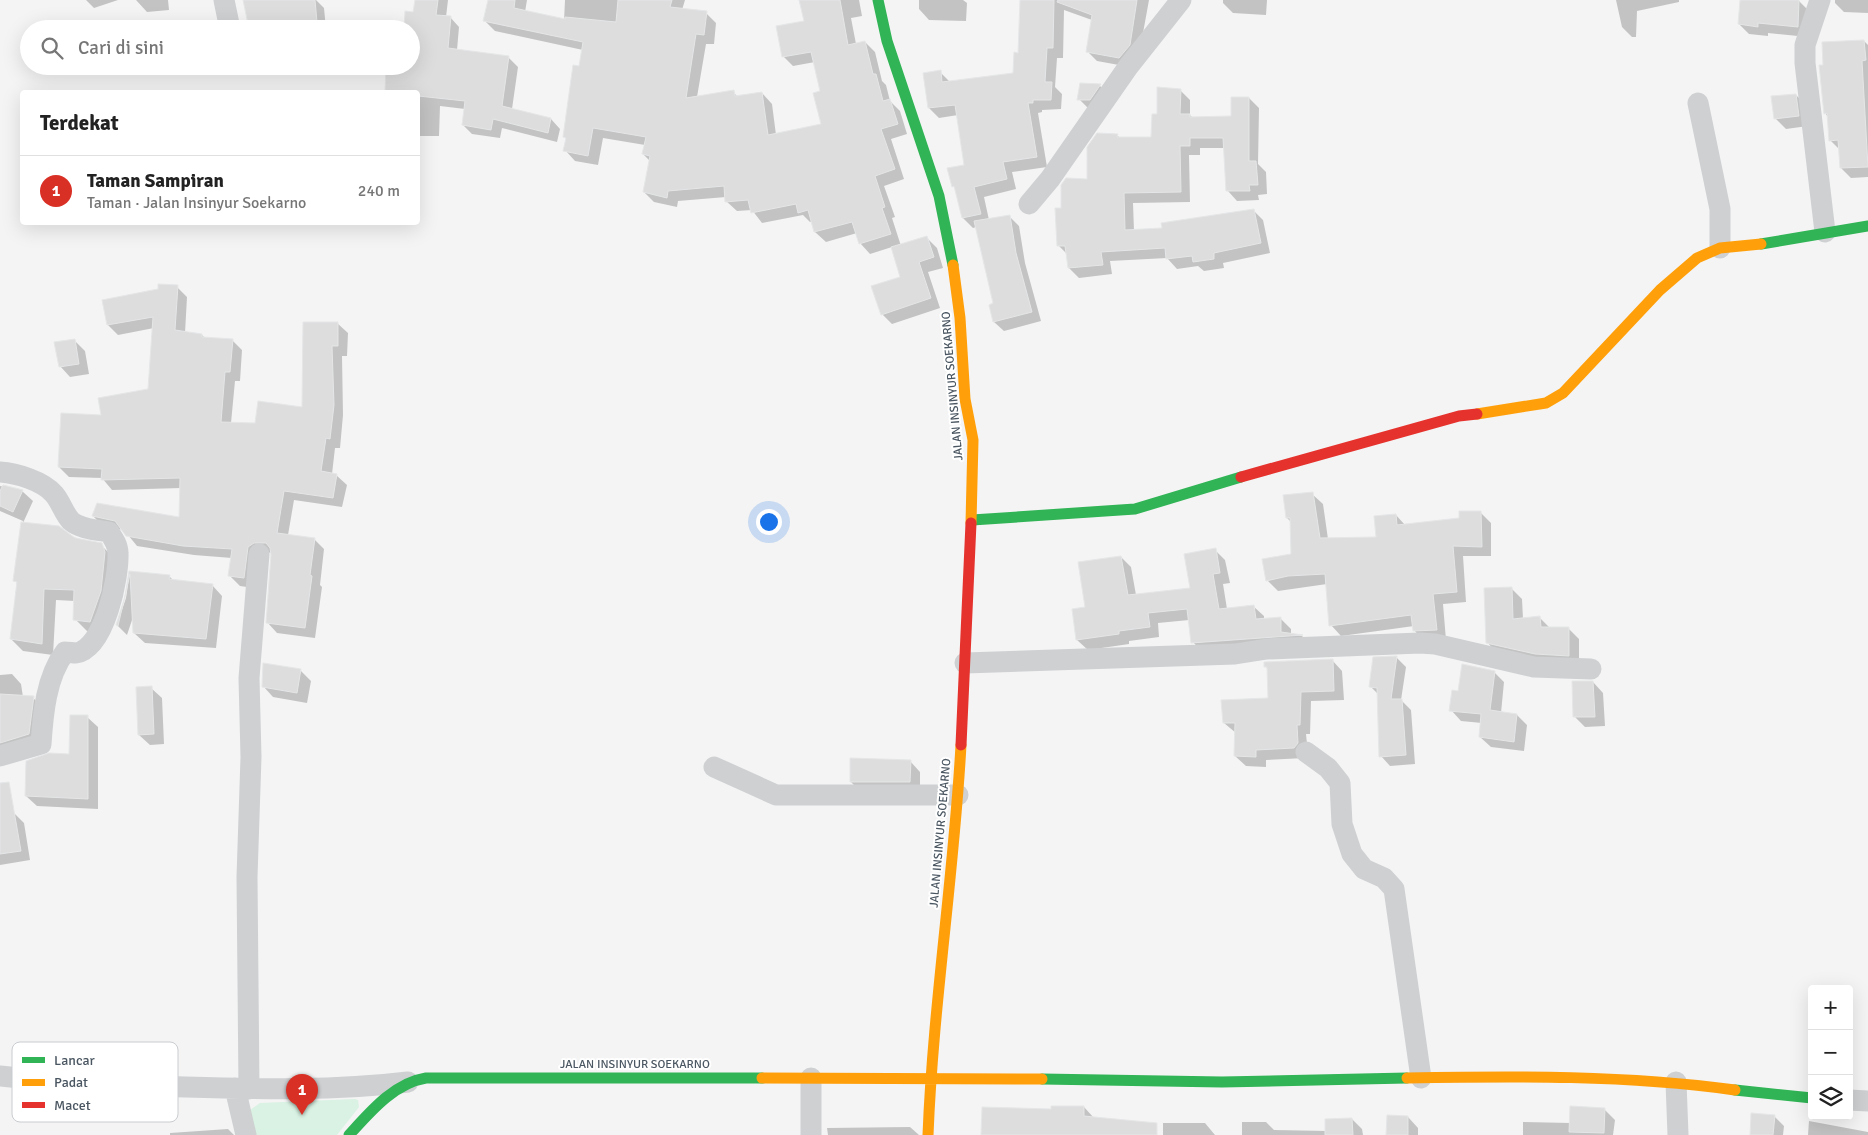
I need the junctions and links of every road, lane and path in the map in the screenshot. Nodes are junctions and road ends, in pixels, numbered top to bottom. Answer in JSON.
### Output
{"nodes":[{"id":1,"x":224,"y":0,"type":"edge"},
{"id":2,"x":878,"y":0,"type":"edge"},
{"id":3,"x":1820,"y":0,"type":"edge"},
{"id":4,"x":1179,"y":2,"type":"edge"},
{"id":5,"x":228,"y":20,"type":"edge"},
{"id":6,"x":1698,"y":103,"type":"dead end"},
{"id":7,"x":1029,"y":204,"type":"dead end"},
{"id":8,"x":1868,"y":226,"type":"edge"},
{"id":9,"x":1825,"y":232,"type":"junction"},
{"id":10,"x":1720,"y":248,"type":"junction"},
{"id":11,"x":0,"y":472,"type":"edge"},
{"id":12,"x":972,"y":520,"type":"junction"},
{"id":13,"x":259,"y":554,"type":"dead end"},
{"id":14,"x":965,"y":663,"type":"junction"},
{"id":15,"x":1591,"y":669,"type":"dead end"},
{"id":16,"x":1306,"y":752,"type":"dead end"},
{"id":17,"x":0,"y":756,"type":"edge"},
{"id":18,"x":714,"y":767,"type":"dead end"},
{"id":19,"x":958,"y":795,"type":"junction"},
{"id":20,"x":811,"y":1078,"type":"junction"},
{"id":21,"x":930,"y":1078,"type":"junction"},
{"id":22,"x":1420,"y":1078,"type":"junction"},
{"id":23,"x":413,"y":1081,"type":"junction"},
{"id":24,"x":1676,"y":1082,"type":"junction"},
{"id":25,"x":178,"y":1087,"type":"edge"},
{"id":26,"x":242,"y":1089,"type":"junction"},
{"id":27,"x":1808,"y":1098,"type":"edge"},
{"id":28,"x":1853,"y":1100,"type":"edge"},
{"id":29,"x":1868,"y":1101,"type":"edge"},
{"id":30,"x":246,"y":1135,"type":"edge"},
{"id":31,"x":349,"y":1135,"type":"edge"},
{"id":32,"x":811,"y":1135,"type":"edge"},
{"id":33,"x":928,"y":1135,"type":"edge"},
{"id":34,"x":1678,"y":1135,"type":"edge"}],
"edges":[{"from":1,"to":5,"type":"street"},
{"from":2,"to":12,"type":"street","name":"JALAN INSINYUR SOEKARNO"},
{"from":3,"to":9,"type":"street"},
{"from":4,"to":7,"type":"street"},
{"from":6,"to":10,"type":"street"},
{"from":8,"to":9,"type":"street"},
{"from":9,"to":10,"type":"street"},
{"from":10,"to":12,"type":"street"},
{"from":11,"to":17,"type":"street"},
{"from":12,"to":14,"type":"street","name":"JALAN INSINYUR SOEKARNO"},
{"from":13,"to":26,"type":"street"},
{"from":14,"to":15,"type":"street"},
{"from":14,"to":19,"type":"street","name":"JALAN INSINYUR SOEKARNO"},
{"from":16,"to":22,"type":"street"},
{"from":18,"to":19,"type":"street"},
{"from":19,"to":21,"type":"street","name":"JALAN INSINYUR SOEKARNO"},
{"from":20,"to":21,"type":"street","name":"JALAN INSINYUR SOEKARNO"},
{"from":20,"to":23,"type":"street","name":"JALAN INSINYUR SOEKARNO"},
{"from":20,"to":32,"type":"street"},
{"from":21,"to":22,"type":"street"},
{"from":21,"to":33,"type":"street"},
{"from":22,"to":24,"type":"street"},
{"from":23,"to":26,"type":"street"},
{"from":23,"to":31,"type":"street","name":"JALAN INSINYUR SOEKARNO"},
{"from":24,"to":27,"type":"street"},
{"from":24,"to":34,"type":"street"},
{"from":25,"to":26,"type":"street"},
{"from":26,"to":30,"type":"street"},
{"from":28,"to":29,"type":"street"}]}
